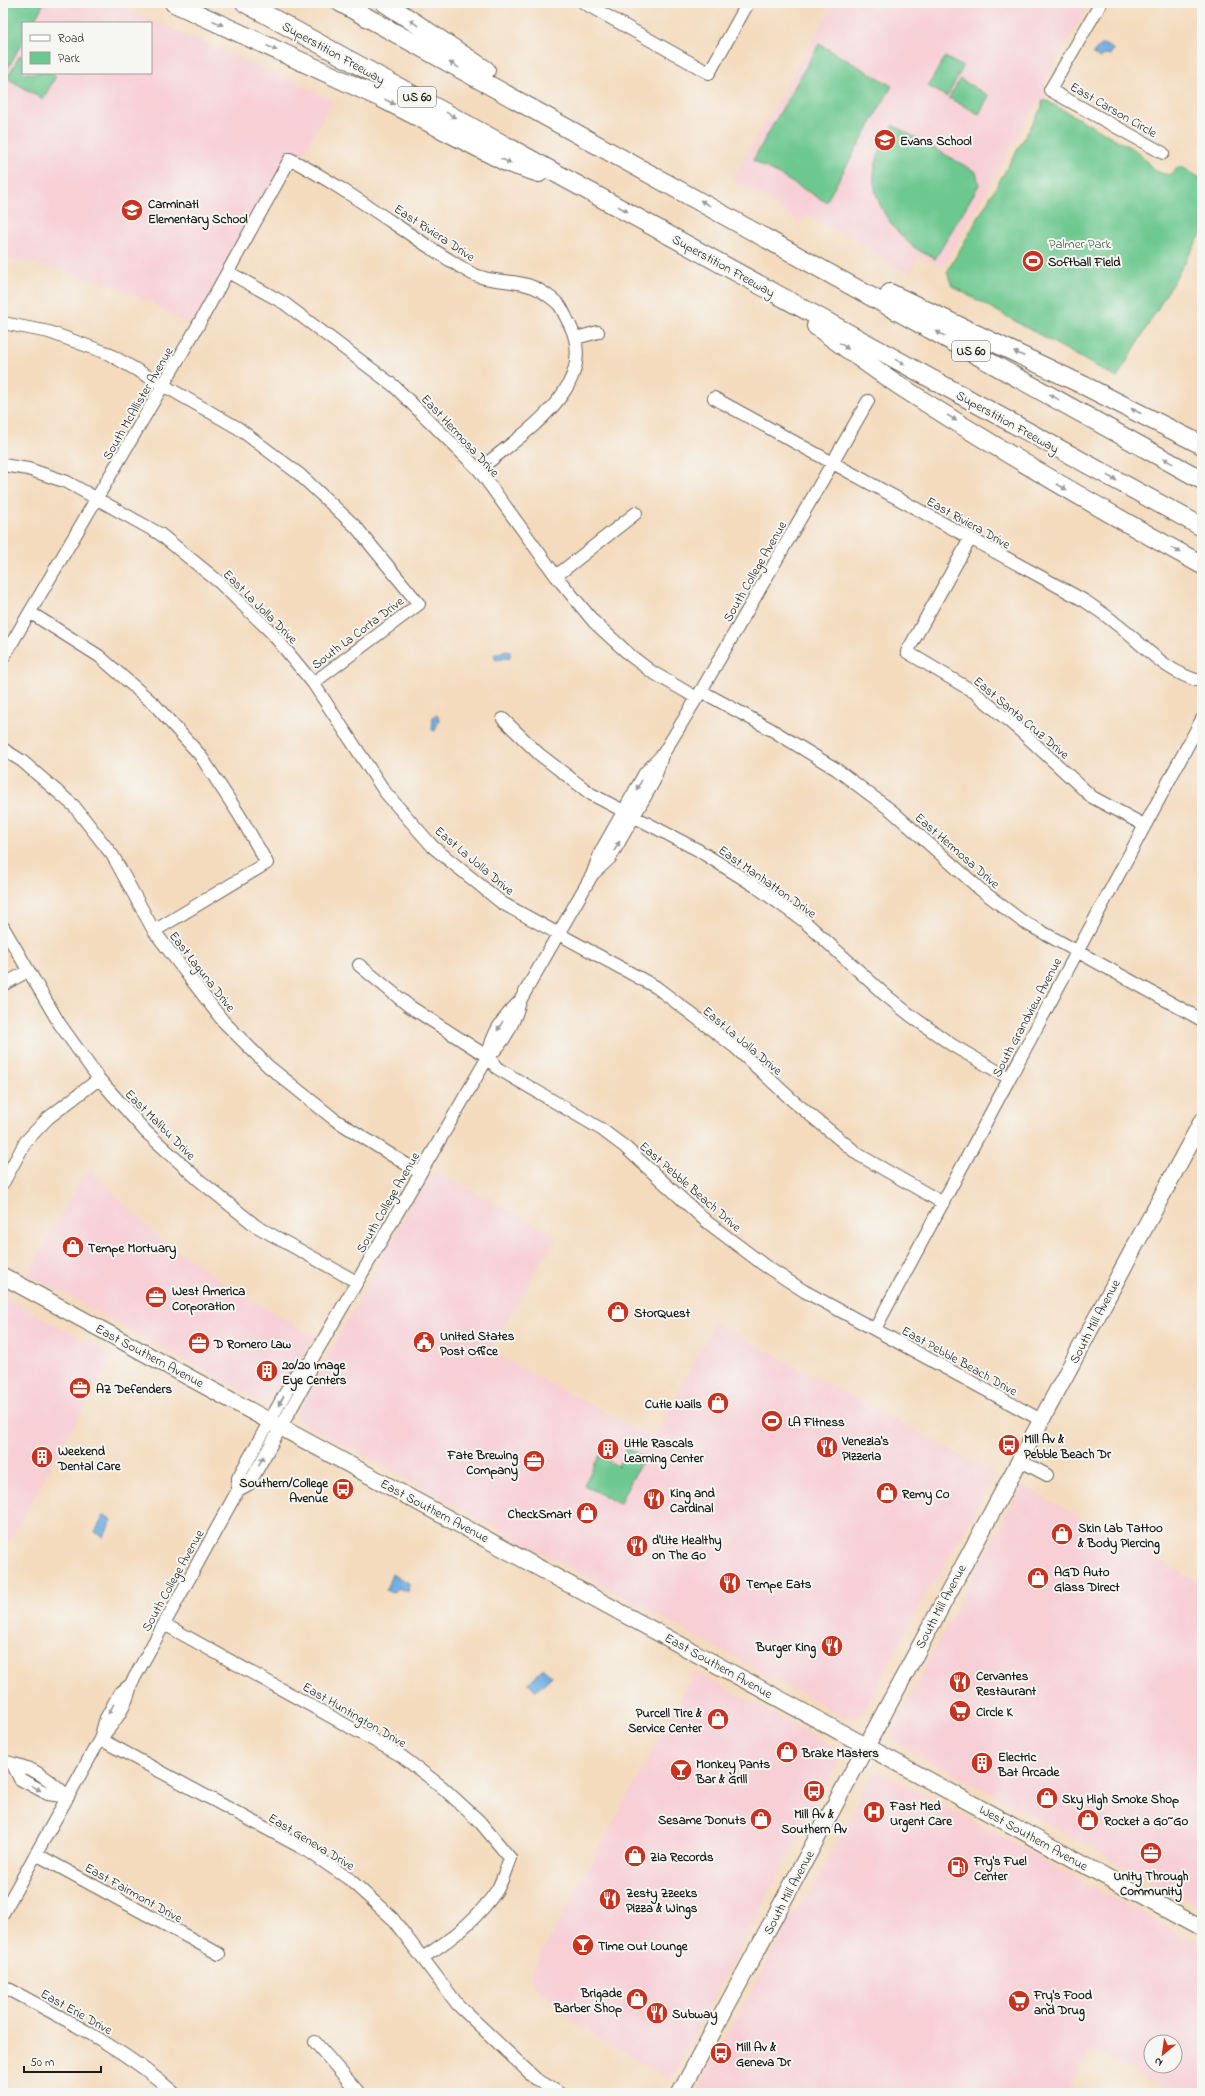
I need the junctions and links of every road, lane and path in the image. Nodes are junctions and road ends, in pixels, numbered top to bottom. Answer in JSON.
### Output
{"nodes":[{"id":1,"x":174,"y":3,"type":"edge"},
{"id":2,"x":245,"y":3,"type":"edge"},
{"id":3,"x":341,"y":3,"type":"edge"},
{"id":4,"x":385,"y":3,"type":"edge"},
{"id":5,"x":748,"y":3,"type":"edge"},
{"id":6,"x":1101,"y":3,"type":"edge"},
{"id":7,"x":591,"y":5,"type":"edge"},
{"id":8,"x":586,"y":138,"type":"junction"},
{"id":9,"x":1163,"y":154,"type":"dead end"},
{"id":10,"x":290,"y":159,"type":"joint"},
{"id":11,"x":589,"y":190,"type":"junction"},
{"id":12,"x":739,"y":222,"type":"junction"},
{"id":13,"x":228,"y":272,"type":"junction"},
{"id":14,"x":743,"y":275,"type":"junction"},
{"id":15,"x":3,"y":323,"type":"edge"},
{"id":16,"x":598,"y":332,"type":"dead end"},
{"id":17,"x":576,"y":338,"type":"junction"},
{"id":18,"x":164,"y":384,"type":"junction"},
{"id":19,"x":714,"y":398,"type":"dead end"},
{"id":20,"x":868,"y":401,"type":"dead end"},
{"id":21,"x":1202,"y":445,"type":"edge"},
{"id":22,"x":833,"y":463,"type":"junction"},
{"id":23,"x":3,"y":465,"type":"edge"},
{"id":24,"x":479,"y":470,"type":"junction"},
{"id":25,"x":1202,"y":480,"type":"edge"},
{"id":26,"x":98,"y":499,"type":"junction"},
{"id":27,"x":636,"y":513,"type":"dead end"},
{"id":28,"x":1202,"y":528,"type":"edge"},
{"id":29,"x":970,"y":539,"type":"junction"},
{"id":30,"x":1202,"y":565,"type":"edge"},
{"id":31,"x":556,"y":576,"type":"junction"},
{"id":32,"x":31,"y":612,"type":"junction"},
{"id":33,"x":3,"y":658,"type":"edge"},
{"id":34,"x":1202,"y":682,"type":"edge"},
{"id":35,"x":313,"y":683,"type":"junction"},
{"id":36,"x":699,"y":694,"type":"junction"},
{"id":37,"x":502,"y":719,"type":"dead end"},
{"id":38,"x":1202,"y":719,"type":"edge"},
{"id":39,"x":3,"y":749,"type":"edge"},
{"id":40,"x":629,"y":813,"type":"junction"},
{"id":41,"x":1144,"y":825,"type":"junction"},
{"id":42,"x":3,"y":927,"type":"edge"},
{"id":43,"x":154,"y":931,"type":"junction"},
{"id":44,"x":559,"y":934,"type":"junction"},
{"id":45,"x":1077,"y":952,"type":"junction"},
{"id":46,"x":358,"y":965,"type":"dead end"},
{"id":47,"x":28,"y":971,"type":"junction"},
{"id":48,"x":3,"y":985,"type":"edge"},
{"id":49,"x":1202,"y":1020,"type":"edge"},
{"id":50,"x":488,"y":1057,"type":"junction"},
{"id":51,"x":1009,"y":1078,"type":"junction"},
{"id":52,"x":99,"y":1079,"type":"junction"},
{"id":53,"x":1202,"y":1120,"type":"edge"},
{"id":54,"x":420,"y":1173,"type":"junction"},
{"id":55,"x":3,"y":1183,"type":"edge"},
{"id":56,"x":942,"y":1203,"type":"junction"},
{"id":57,"x":3,"y":1276,"type":"edge"},
{"id":58,"x":357,"y":1282,"type":"junction"},
{"id":59,"x":875,"y":1329,"type":"junction"},
{"id":60,"x":1041,"y":1420,"type":"junction"},
{"id":61,"x":275,"y":1423,"type":"junction"},
{"id":62,"x":1019,"y":1460,"type":"junction"},
{"id":63,"x":1047,"y":1476,"type":"dead end"},
{"id":64,"x":164,"y":1624,"type":"junction"},
{"id":65,"x":100,"y":1739,"type":"junction"},
{"id":66,"x":866,"y":1745,"type":"junction"},
{"id":67,"x":8,"y":1763,"type":"edge"},
{"id":68,"x":68,"y":1798,"type":"junction"},
{"id":69,"x":36,"y":1854,"type":"junction"},
{"id":70,"x":3,"y":1913,"type":"edge"},
{"id":71,"x":1202,"y":1929,"type":"edge"},
{"id":72,"x":219,"y":1954,"type":"dead end"},
{"id":73,"x":422,"y":1958,"type":"junction"},
{"id":74,"x":3,"y":1986,"type":"edge"},
{"id":75,"x":315,"y":2042,"type":"dead end"},
{"id":76,"x":174,"y":2093,"type":"edge"},
{"id":77,"x":359,"y":2093,"type":"edge"},
{"id":78,"x":559,"y":2093,"type":"edge"},
{"id":79,"x":680,"y":2093,"type":"edge"}],
"edges":[{"from":1,"to":11,"type":"highway","one_way":true},
{"from":2,"to":11,"type":"highway","name":"Superstition Freeway","number":"US 60","one_way":true},
{"from":8,"to":3,"type":"highway","number":"US 60","one_way":true},
{"from":8,"to":4,"type":"highway","one_way":true},
{"from":5,"to":7,"type":"street"},
{"from":6,"to":9,"type":"street","name":"East Carson Circle"},
{"from":12,"to":8,"type":"highway","number":"US 60","one_way":true},
{"from":10,"to":13,"type":"street","name":"South McAllister Avenue"},
{"from":10,"to":17,"type":"street","name":"East Riviera Drive"},
{"from":11,"to":14,"type":"highway","name":"Superstition Freeway","number":"US 60","one_way":true},
{"from":21,"to":12,"type":"highway","one_way":true},
{"from":25,"to":12,"type":"highway","number":"US 60","one_way":true},
{"from":13,"to":18,"type":"street","name":"South McAllister Avenue"},
{"from":13,"to":24,"type":"street","name":"East Hermosa Drive"},
{"from":14,"to":28,"type":"highway","name":"Superstition Freeway","number":"US 60","one_way":true},
{"from":14,"to":30,"type":"highway","one_way":true},
{"from":15,"to":18,"type":"street"},
{"from":16,"to":17,"type":"street"},
{"from":17,"to":24,"type":"street"},
{"from":18,"to":26,"type":"street","name":"South McAllister Avenue"},
{"from":18,"to":35,"type":"street","name":"South La Corta Drive"},
{"from":19,"to":22,"type":"street","name":"East Riviera Drive"},
{"from":20,"to":22,"type":"street","name":"South College Avenue"},
{"from":22,"to":29,"type":"street","name":"East Riviera Drive"},
{"from":22,"to":36,"type":"street","name":"South College Avenue"},
{"from":23,"to":26,"type":"street","name":"East La Jolla Drive"},
{"from":24,"to":31,"type":"street","name":"East Hermosa Drive"},
{"from":26,"to":32,"type":"street","name":"South McAllister Avenue"},
{"from":26,"to":35,"type":"street","name":"East La Jolla Drive"},
{"from":27,"to":31,"type":"street"},
{"from":29,"to":34,"type":"street","name":"East Riviera Drive"},
{"from":29,"to":41,"type":"street","name":"East Santa Cruz Drive"},
{"from":31,"to":36,"type":"street","name":"East Hermosa Drive"},
{"from":32,"to":33,"type":"street","name":"South McAllister Avenue"},
{"from":32,"to":43,"type":"street"},
{"from":35,"to":44,"type":"street","name":"East La Jolla Drive"},
{"from":36,"to":40,"type":"street","name":"South College Avenue"},
{"from":36,"to":45,"type":"street","name":"East Hermosa Drive"},
{"from":37,"to":40,"type":"street","name":"East Manhatton Drive"},
{"from":38,"to":41,"type":"street","name":"South Grandview Avenue"},
{"from":39,"to":43,"type":"street","name":"East Laguna Drive"},
{"from":40,"to":44,"type":"street","name":"South College Avenue"},
{"from":40,"to":51,"type":"street","name":"East Manhatton Drive"},
{"from":41,"to":45,"type":"street","name":"South Grandview Avenue"},
{"from":42,"to":47,"type":"street","name":"East Malibu Drive"},
{"from":43,"to":54,"type":"street","name":"East Laguna Drive"},
{"from":44,"to":50,"type":"street","name":"South College Avenue"},
{"from":44,"to":56,"type":"street","name":"East La Jolla Drive"},
{"from":45,"to":49,"type":"street","name":"East Hermosa Drive"},
{"from":45,"to":51,"type":"street","name":"South Grandview Avenue"},
{"from":46,"to":50,"type":"street","name":"East Pebble Beach Drive"},
{"from":47,"to":48,"type":"street"},
{"from":47,"to":52,"type":"street","name":"East Malibu Drive"},
{"from":50,"to":54,"type":"street","name":"South College Avenue"},
{"from":50,"to":59,"type":"street","name":"East Pebble Beach Drive"},
{"from":51,"to":56,"type":"street","name":"South Grandview Avenue"},
{"from":52,"to":55,"type":"street"},
{"from":52,"to":58,"type":"street","name":"East Malibu Drive"},
{"from":53,"to":60,"type":"main road","name":"South Mill Avenue"},
{"from":54,"to":58,"type":"street","name":"South College Avenue"},
{"from":56,"to":59,"type":"street","name":"South Grandview Avenue"},
{"from":57,"to":61,"type":"main road","name":"East Southern Avenue"},
{"from":58,"to":61,"type":"street","name":"South College Avenue"},
{"from":59,"to":60,"type":"street","name":"East Pebble Beach Drive"},
{"from":60,"to":62,"type":"main road","name":"South Mill Avenue"},
{"from":61,"to":64,"type":"street","name":"South College Avenue"},
{"from":61,"to":66,"type":"main road","name":"East Southern Avenue"},
{"from":62,"to":63,"type":"street"},
{"from":62,"to":66,"type":"main road","name":"South Mill Avenue"},
{"from":64,"to":65,"type":"street","name":"South College Avenue"},
{"from":64,"to":73,"type":"street","name":"East Huntington Drive"},
{"from":65,"to":68,"type":"street","name":"South College Avenue"},
{"from":65,"to":73,"type":"street","name":"East Geneva Drive"},
{"from":66,"to":71,"type":"main road","name":"West Southern Avenue"},
{"from":66,"to":79,"type":"main road","name":"South Mill Avenue"},
{"from":67,"to":68,"type":"street"},
{"from":68,"to":69,"type":"street","name":"South College Avenue"},
{"from":69,"to":70,"type":"street","name":"South College Avenue"},
{"from":69,"to":72,"type":"street","name":"East Fairmont Drive"},
{"from":73,"to":78,"type":"street","name":"East Geneva Drive"},
{"from":74,"to":76,"type":"street","name":"East Erie Drive"},
{"from":75,"to":77,"type":"street"}]}
